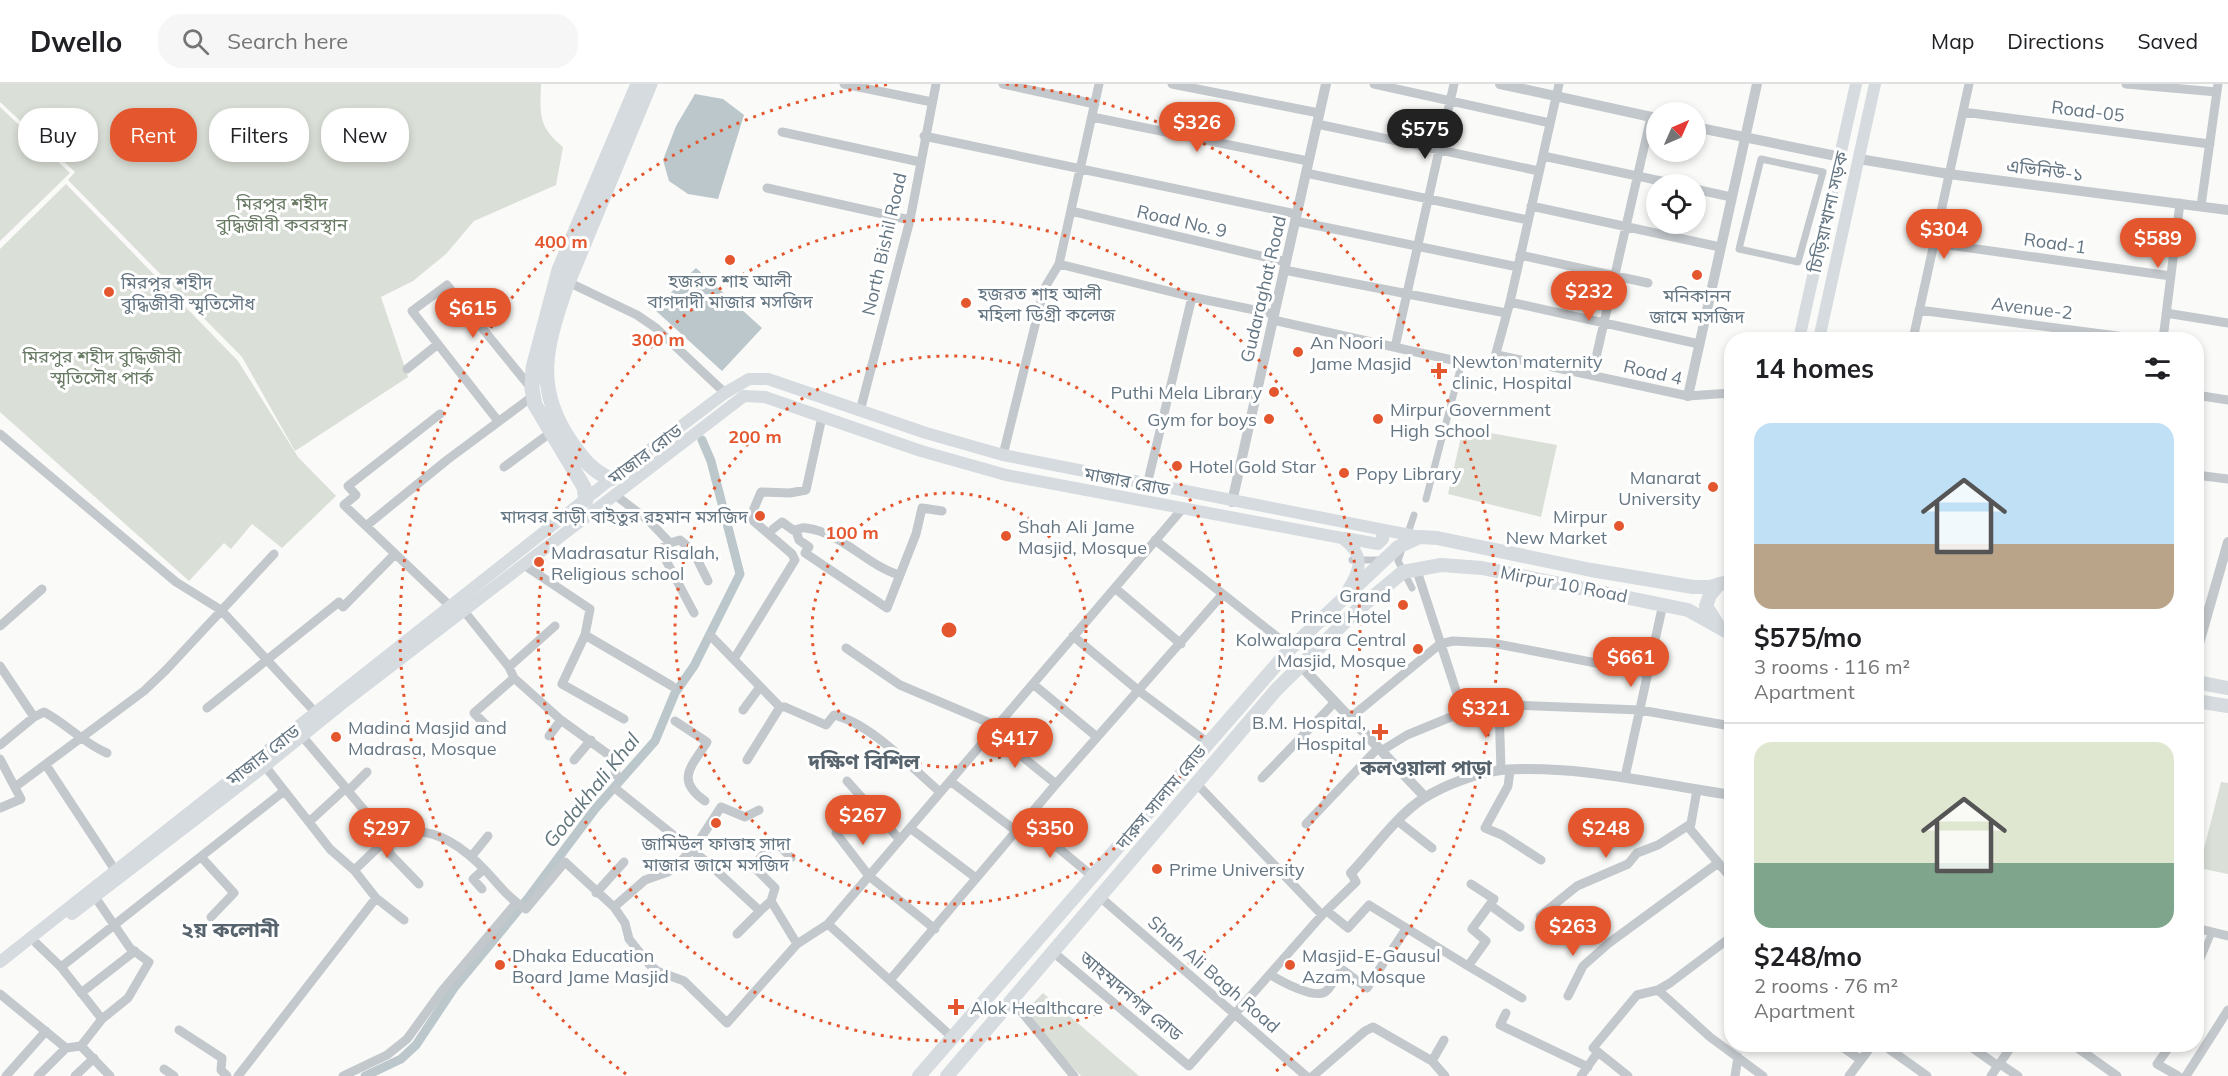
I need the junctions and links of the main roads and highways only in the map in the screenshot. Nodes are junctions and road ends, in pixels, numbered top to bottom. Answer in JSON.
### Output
{"nodes":[{"id":1,"x":638,"y":84,"type":"edge"},
{"id":2,"x":650,"y":84,"type":"edge"},
{"id":3,"x":1856,"y":84,"type":"edge"},
{"id":4,"x":1875,"y":84,"type":"edge"},
{"id":5,"x":1840,"y":157,"type":"junction"},
{"id":6,"x":1859,"y":159,"type":"junction"},
{"id":7,"x":563,"y":284,"type":"junction"},
{"id":8,"x":1801,"y":332,"type":"edge"},
{"id":9,"x":1821,"y":332,"type":"edge"},
{"id":10,"x":540,"y":369,"type":"junction"},
{"id":11,"x":768,"y":380,"type":"junction"},
{"id":12,"x":741,"y":383,"type":"junction"},
{"id":13,"x":746,"y":396,"type":"junction"},
{"id":14,"x":765,"y":397,"type":"junction"},
{"id":15,"x":860,"y":411,"type":"junction"},
{"id":16,"x":856,"y":429,"type":"junction"},
{"id":17,"x":926,"y":433,"type":"junction"},
{"id":18,"x":921,"y":451,"type":"junction"},
{"id":19,"x":593,"y":470,"type":"junction"},
{"id":20,"x":580,"y":480,"type":"junction"},
{"id":21,"x":615,"y":487,"type":"junction"},
{"id":22,"x":1232,"y":502,"type":"junction"},
{"id":23,"x":590,"y":505,"type":"junction"},
{"id":24,"x":1229,"y":517,"type":"junction"},
{"id":25,"x":1381,"y":531,"type":"junction"},
{"id":26,"x":1420,"y":537,"type":"junction"},
{"id":27,"x":1342,"y":538,"type":"junction"},
{"id":28,"x":1416,"y":568,"type":"joint"},
{"id":29,"x":1720,"y":584,"type":"edge"},
{"id":30,"x":1344,"y":597,"type":"junction"},
{"id":31,"x":450,"y":606,"type":"junction"},
{"id":32,"x":461,"y":614,"type":"junction"},
{"id":33,"x":1724,"y":629,"type":"edge"},
{"id":34,"x":1724,"y":630,"type":"edge"},
{"id":35,"x":2204,"y":684,"type":"edge"},
{"id":36,"x":2228,"y":688,"type":"edge"},
{"id":37,"x":2204,"y":702,"type":"edge"},
{"id":38,"x":2228,"y":706,"type":"edge"},
{"id":39,"x":1088,"y":881,"type":"junction"},
{"id":40,"x":1104,"y":893,"type":"junction"},
{"id":41,"x":0,"y":962,"type":"edge"},
{"id":42,"x":0,"y":971,"type":"edge"},
{"id":43,"x":919,"y":1076,"type":"edge"},
{"id":44,"x":947,"y":1076,"type":"edge"}],
"edges":[{"from":1,"to":7,"type":"highway"},
{"from":2,"to":7,"type":"highway"},
{"from":3,"to":5,"type":"main road","name":"চিড়িয়াখানা সড়ক"},
{"from":4,"to":6,"type":"main road","name":"চিড়িয়াখানা সড়ক"},
{"from":5,"to":6,"type":"main road"},
{"from":5,"to":8,"type":"main road","name":"চিড়িয়াখানা সড়ক"},
{"from":6,"to":9,"type":"main road","name":"চিড়িয়াখানা সড়ক"},
{"from":7,"to":10,"type":"highway"},
{"from":10,"to":19,"type":"highway"},
{"from":10,"to":20,"type":"highway"},
{"from":11,"to":12,"type":"main road","name":"মাজার রোড"},
{"from":11,"to":14,"type":"main road"},
{"from":11,"to":15,"type":"main road","name":"মাজার রোড"},
{"from":12,"to":13,"type":"main road"},
{"from":12,"to":21,"type":"main road","name":"মাজার রোড"},
{"from":13,"to":14,"type":"main road","name":"মাজার রোড"},
{"from":13,"to":21,"type":"main road","name":"মাজার রোড"},
{"from":14,"to":16,"type":"main road","name":"মাজার রোড"},
{"from":15,"to":16,"type":"main road"},
{"from":15,"to":17,"type":"main road","name":"মাজার রোড"},
{"from":16,"to":18,"type":"main road","name":"মাজার রোড"},
{"from":17,"to":18,"type":"main road"},
{"from":17,"to":22,"type":"main road","name":"মাজার রোড"},
{"from":18,"to":24,"type":"main road","name":"মাজার রোড"},
{"from":19,"to":20,"type":"highway"},
{"from":19,"to":21,"type":"highway"},
{"from":20,"to":23,"type":"highway"},
{"from":21,"to":23,"type":"main road","name":"মাজার রোড"},
{"from":22,"to":24,"type":"main road"},
{"from":22,"to":25,"type":"main road","name":"মাজার রোড"},
{"from":23,"to":31,"type":"main road","name":"মাজার রোড"},
{"from":23,"to":32,"type":"main road","name":"মাজার রোড"},
{"from":24,"to":27,"type":"main road","name":"মাজার রোড"},
{"from":25,"to":26,"type":"main road","name":"মাজার রোড"},
{"from":25,"to":27,"type":"main road","name":"মাজার রোড"},
{"from":26,"to":29,"type":"main road","name":"Mirpur 10 Road"},
{"from":26,"to":30,"type":"main road","name":"দারুস সালাম রোড"},
{"from":27,"to":30,"type":"main road"},
{"from":28,"to":34,"type":"main road","name":"Mirpur 10 Road"},
{"from":28,"to":40,"type":"main road","name":"দারুস সালাম রোড"},
{"from":29,"to":33,"type":"main road"},
{"from":30,"to":39,"type":"main road","name":"দারুস সালাম রোড"},
{"from":31,"to":32,"type":"main road"},
{"from":31,"to":41,"type":"main road","name":"মাজার রোড"},
{"from":32,"to":42,"type":"main road","name":"মাজার রোড"},
{"from":35,"to":36,"type":"main road"},
{"from":37,"to":38,"type":"main road"},
{"from":39,"to":40,"type":"main road"},
{"from":39,"to":43,"type":"main road","name":"দারুস সালাম রোড"},
{"from":40,"to":44,"type":"main road","name":"দারুস সালাম রোড"}]}
